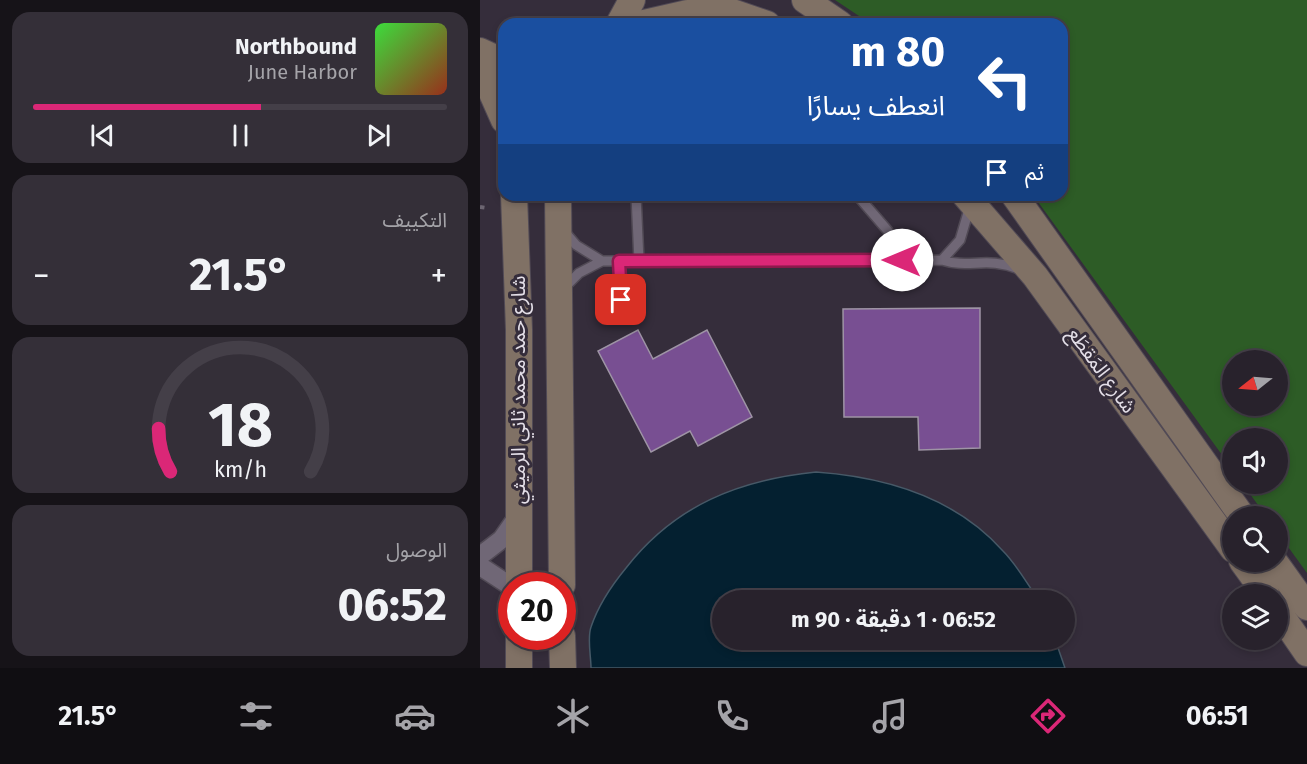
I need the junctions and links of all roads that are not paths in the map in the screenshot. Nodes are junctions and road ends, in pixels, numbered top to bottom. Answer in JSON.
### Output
{"nodes":[{"id":1,"x":632,"y":0,"type":"edge"},
{"id":2,"x":806,"y":0,"type":"edge"},
{"id":3,"x":622,"y":18,"type":"edge"},
{"id":4,"x":666,"y":18,"type":"edge"},
{"id":5,"x":750,"y":18,"type":"edge"},
{"id":6,"x":832,"y":18,"type":"edge"},
{"id":7,"x":480,"y":51,"type":"edge"},
{"id":8,"x":498,"y":59,"type":"edge"},
{"id":9,"x":480,"y":66,"type":"edge"},
{"id":10,"x":498,"y":106,"type":"edge"},
{"id":11,"x":514,"y":201,"type":"edge"},
{"id":12,"x":558,"y":201,"type":"edge"},
{"id":13,"x":636,"y":201,"type":"edge"},
{"id":14,"x":862,"y":201,"type":"edge"},
{"id":15,"x":968,"y":201,"type":"edge"},
{"id":16,"x":971,"y":201,"type":"edge"},
{"id":17,"x":1018,"y":201,"type":"edge"},
{"id":18,"x":558,"y":222,"type":"junction"},
{"id":19,"x":902,"y":260,"type":"junction"},
{"id":20,"x":942,"y":260,"type":"junction"},
{"id":21,"x":602,"y":261,"type":"junction"},
{"id":22,"x":619,"y":261,"type":"junction"},
{"id":23,"x":639,"y":261,"type":"junction"},
{"id":24,"x":1035,"y":276,"type":"junction"},
{"id":25,"x":560,"y":292,"type":"junction"},
{"id":26,"x":621,"y":300,"type":"dead end"},
{"id":27,"x":1235,"y":506,"type":"edge"},
{"id":28,"x":518,"y":516,"type":"junction"},
{"id":29,"x":1222,"y":534,"type":"edge"},
{"id":30,"x":480,"y":556,"type":"edge"},
{"id":31,"x":480,"y":566,"type":"edge"},
{"id":32,"x":519,"y":572,"type":"edge"},
{"id":33,"x":562,"y":572,"type":"edge"},
{"id":34,"x":1283,"y":572,"type":"edge"},
{"id":35,"x":498,"y":578,"type":"edge"},
{"id":36,"x":1307,"y":607,"type":"edge"},
{"id":37,"x":1288,"y":625,"type":"edge"},
{"id":38,"x":562,"y":650,"type":"edge"},
{"id":39,"x":1307,"y":653,"type":"edge"},
{"id":40,"x":563,"y":668,"type":"edge"}],
"edges":[{"from":1,"to":3,"type":"street"},
{"from":2,"to":6,"type":"street"},
{"from":4,"to":5,"type":"street"},
{"from":7,"to":8,"type":"street"},
{"from":9,"to":10,"type":"street"},
{"from":11,"to":28,"type":"street","name":"شارع حمد محمد ثاني الرميثي"},
{"from":12,"to":18,"type":"street"},
{"from":13,"to":23,"type":"lane"},
{"from":14,"to":19,"type":"lane"},
{"from":15,"to":20,"type":"lane"},
{"from":16,"to":24,"type":"street","name":"شارع المَقطَع"},
{"from":17,"to":27,"type":"street","name":"شارع المَقطَع"},
{"from":18,"to":21,"type":"lane"},
{"from":18,"to":25,"type":"street"},
{"from":19,"to":20,"type":"lane"},
{"from":19,"to":23,"type":"lane"},
{"from":20,"to":24,"type":"lane"},
{"from":21,"to":22,"type":"lane"},
{"from":21,"to":25,"type":"lane"},
{"from":22,"to":23,"type":"lane"},
{"from":22,"to":26,"type":"lane"},
{"from":24,"to":29,"type":"street","name":"شارع المَقطَع"},
{"from":25,"to":33,"type":"street"},
{"from":28,"to":30,"type":"street"},
{"from":28,"to":32,"type":"street","name":"شارع حمد محمد ثاني الرميثي"},
{"from":31,"to":35,"type":"street"},
{"from":34,"to":36,"type":"street"},
{"from":37,"to":39,"type":"street"},
{"from":38,"to":40,"type":"street"}]}
